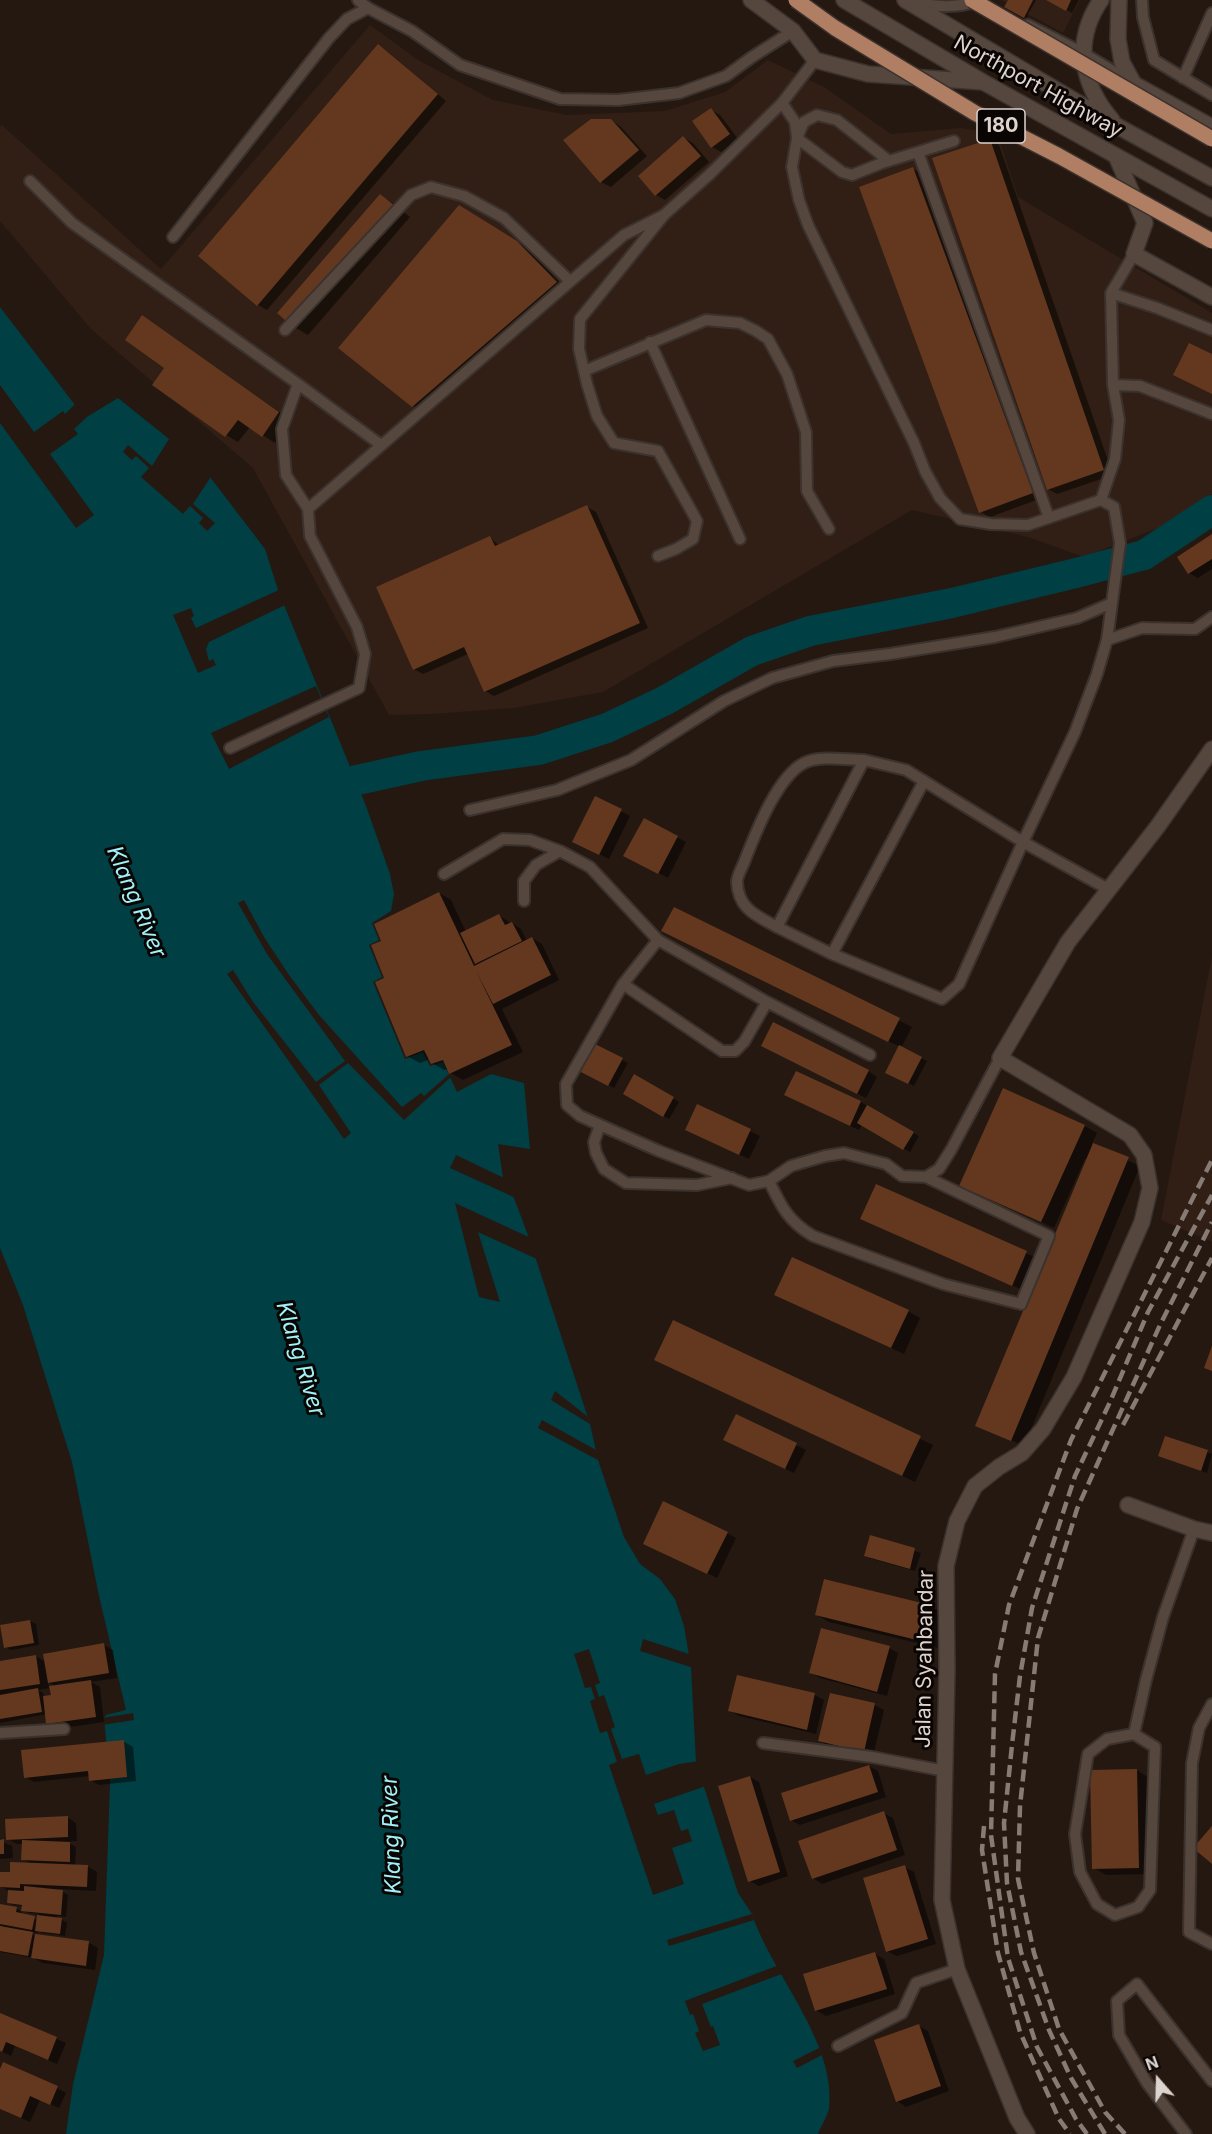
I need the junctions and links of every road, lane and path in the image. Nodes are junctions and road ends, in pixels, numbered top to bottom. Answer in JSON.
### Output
{"nodes":[{"id":1,"x":358,"y":0,"type":"edge"},
{"id":2,"x":751,"y":0,"type":"edge"},
{"id":3,"x":796,"y":0,"type":"edge"},
{"id":4,"x":844,"y":0,"type":"edge"},
{"id":5,"x":972,"y":0,"type":"edge"},
{"id":6,"x":985,"y":0,"type":"edge"},
{"id":7,"x":1101,"y":0,"type":"edge"},
{"id":8,"x":1119,"y":0,"type":"edge"},
{"id":9,"x":1142,"y":0,"type":"edge"},
{"id":10,"x":906,"y":1,"type":"edge"},
{"id":11,"x":368,"y":8,"type":"junction"},
{"id":12,"x":1212,"y":13,"type":"edge"},
{"id":13,"x":793,"y":32,"type":"junction"},
{"id":14,"x":1083,"y":53,"type":"junction"},
{"id":15,"x":815,"y":60,"type":"junction"},
{"id":16,"x":1183,"y":78,"type":"junction"},
{"id":17,"x":983,"y":82,"type":"junction"},
{"id":18,"x":1134,"y":84,"type":"junction"},
{"id":19,"x":1212,"y":95,"type":"edge"},
{"id":20,"x":782,"y":103,"type":"junction"},
{"id":21,"x":1119,"y":128,"type":"junction"},
{"id":22,"x":1212,"y":128,"type":"edge"},
{"id":23,"x":797,"y":138,"type":"junction"},
{"id":24,"x":1212,"y":139,"type":"edge"},
{"id":25,"x":954,"y":141,"type":"dead end"},
{"id":26,"x":918,"y":152,"type":"junction"},
{"id":27,"x":1116,"y":156,"type":"junction"},
{"id":28,"x":889,"y":161,"type":"junction"},
{"id":29,"x":1212,"y":178,"type":"edge"},
{"id":30,"x":30,"y":181,"type":"dead end"},
{"id":31,"x":1212,"y":209,"type":"edge"},
{"id":32,"x":664,"y":215,"type":"junction"},
{"id":33,"x":173,"y":237,"type":"dead end"},
{"id":34,"x":1212,"y":241,"type":"edge"},
{"id":35,"x":1134,"y":254,"type":"junction"},
{"id":36,"x":570,"y":281,"type":"junction"},
{"id":37,"x":1111,"y":292,"type":"junction"},
{"id":38,"x":1212,"y":297,"type":"edge"},
{"id":39,"x":285,"y":330,"type":"dead end"},
{"id":40,"x":1212,"y":330,"type":"edge"},
{"id":41,"x":650,"y":342,"type":"junction"},
{"id":42,"x":584,"y":371,"type":"junction"},
{"id":43,"x":298,"y":384,"type":"junction"},
{"id":44,"x":1113,"y":385,"type":"junction"},
{"id":45,"x":1212,"y":414,"type":"edge"},
{"id":46,"x":381,"y":445,"type":"junction"},
{"id":47,"x":1101,"y":500,"type":"junction"},
{"id":48,"x":308,"y":509,"type":"junction"},
{"id":49,"x":1048,"y":518,"type":"junction"},
{"id":50,"x":829,"y":529,"type":"dead end"},
{"id":51,"x":740,"y":539,"type":"dead end"},
{"id":52,"x":658,"y":556,"type":"dead end"},
{"id":53,"x":1112,"y":603,"type":"junction"},
{"id":54,"x":1212,"y":617,"type":"edge"},
{"id":55,"x":1107,"y":640,"type":"junction"},
{"id":56,"x":230,"y":748,"type":"dead end"},
{"id":57,"x":1212,"y":749,"type":"edge"},
{"id":58,"x":864,"y":760,"type":"junction"},
{"id":59,"x":924,"y":781,"type":"junction"},
{"id":60,"x":470,"y":810,"type":"dead end"},
{"id":61,"x":1023,"y":842,"type":"junction"},
{"id":62,"x":560,"y":851,"type":"junction"},
{"id":63,"x":444,"y":874,"type":"dead end"},
{"id":64,"x":1108,"y":889,"type":"junction"},
{"id":65,"x":524,"y":901,"type":"dead end"},
{"id":66,"x":777,"y":927,"type":"junction"},
{"id":67,"x":658,"y":940,"type":"junction"},
{"id":68,"x":832,"y":954,"type":"junction"},
{"id":69,"x":623,"y":984,"type":"junction"},
{"id":70,"x":767,"y":1002,"type":"junction"},
{"id":71,"x":870,"y":1055,"type":"dead end"},
{"id":72,"x":1000,"y":1058,"type":"junction"},
{"id":73,"x":600,"y":1125,"type":"junction"},
{"id":74,"x":926,"y":1177,"type":"junction"},
{"id":75,"x":732,"y":1178,"type":"junction"},
{"id":76,"x":769,"y":1181,"type":"junction"},
{"id":77,"x":1128,"y":1504,"type":"dead end"},
{"id":78,"x":1194,"y":1529,"type":"junction"},
{"id":79,"x":1212,"y":1533,"type":"edge"},
{"id":80,"x":1212,"y":1704,"type":"edge"},
{"id":81,"x":64,"y":1729,"type":"dead end"},
{"id":82,"x":0,"y":1733,"type":"edge"},
{"id":83,"x":1134,"y":1734,"type":"junction"},
{"id":84,"x":763,"y":1743,"type":"dead end"},
{"id":85,"x":945,"y":1771,"type":"junction"},
{"id":86,"x":1212,"y":1944,"type":"edge"},
{"id":87,"x":957,"y":1969,"type":"junction"},
{"id":88,"x":838,"y":2046,"type":"dead end"},
{"id":89,"x":1212,"y":2081,"type":"edge"},
{"id":90,"x":1026,"y":2134,"type":"edge"},
{"id":91,"x":1186,"y":2134,"type":"edge"}],
"edges":[{"from":1,"to":11,"type":"lane"},
{"from":2,"to":13,"type":"street"},
{"from":3,"to":34,"type":"main road","number":"180","bridge":true},
{"from":4,"to":17,"type":"street","name":"Northport Highway"},
{"from":5,"to":24,"type":"main road","bridge":true},
{"from":6,"to":10,"type":"lane"},
{"from":6,"to":14,"type":"lane"},
{"from":7,"to":14,"type":"street"},
{"from":8,"to":18,"type":"street"},
{"from":9,"to":16,"type":"lane"},
{"from":10,"to":21,"type":"street","name":"Northport Highway"},
{"from":11,"to":13,"type":"lane"},
{"from":11,"to":33,"type":"lane"},
{"from":12,"to":16,"type":"lane"},
{"from":13,"to":15,"type":"street"},
{"from":14,"to":18,"type":"lane"},
{"from":14,"to":21,"type":"street"},
{"from":15,"to":17,"type":"street"},
{"from":15,"to":20,"type":"lane"},
{"from":16,"to":19,"type":"lane"},
{"from":17,"to":27,"type":"street","name":"Northport Highway"},
{"from":18,"to":22,"type":"street"},
{"from":20,"to":23,"type":"lane"},
{"from":20,"to":32,"type":"lane"},
{"from":21,"to":29,"type":"street","name":"Northport Highway"},
{"from":23,"to":28,"type":"lane"},
{"from":23,"to":28,"type":"lane"},
{"from":23,"to":49,"type":"lane"},
{"from":25,"to":26,"type":"lane"},
{"from":26,"to":28,"type":"lane"},
{"from":26,"to":49,"type":"lane"},
{"from":27,"to":31,"type":"street","name":"Northport Highway"},
{"from":27,"to":35,"type":"street"},
{"from":30,"to":43,"type":"lane"},
{"from":32,"to":36,"type":"lane"},
{"from":32,"to":42,"type":"lane"},
{"from":35,"to":37,"type":"lane"},
{"from":35,"to":38,"type":"street"},
{"from":36,"to":39,"type":"lane"},
{"from":36,"to":46,"type":"lane"},
{"from":37,"to":40,"type":"lane"},
{"from":37,"to":44,"type":"lane"},
{"from":41,"to":42,"type":"lane"},
{"from":41,"to":50,"type":"lane"},
{"from":41,"to":51,"type":"lane"},
{"from":42,"to":52,"type":"lane"},
{"from":43,"to":46,"type":"lane"},
{"from":43,"to":48,"type":"lane"},
{"from":44,"to":45,"type":"lane"},
{"from":44,"to":47,"type":"lane"},
{"from":46,"to":48,"type":"lane"},
{"from":47,"to":49,"type":"lane"},
{"from":47,"to":53,"type":"lane"},
{"from":48,"to":56,"type":"lane"},
{"from":53,"to":55,"type":"lane"},
{"from":53,"to":60,"type":"lane"},
{"from":54,"to":55,"type":"lane"},
{"from":55,"to":61,"type":"lane"},
{"from":57,"to":64,"type":"street"},
{"from":58,"to":59,"type":"lane"},
{"from":58,"to":66,"type":"lane"},
{"from":58,"to":66,"type":"lane"},
{"from":59,"to":61,"type":"lane"},
{"from":59,"to":68,"type":"lane"},
{"from":61,"to":64,"type":"lane"},
{"from":61,"to":68,"type":"lane"},
{"from":62,"to":63,"type":"lane"},
{"from":62,"to":65,"type":"lane"},
{"from":62,"to":67,"type":"lane"},
{"from":64,"to":72,"type":"street"},
{"from":66,"to":68,"type":"lane"},
{"from":67,"to":69,"type":"lane"},
{"from":67,"to":70,"type":"lane"},
{"from":69,"to":70,"type":"lane"},
{"from":69,"to":73,"type":"lane"},
{"from":70,"to":71,"type":"lane"},
{"from":72,"to":74,"type":"lane"},
{"from":72,"to":85,"type":"street","name":"Jalan Syahbandar"},
{"from":73,"to":75,"type":"lane"},
{"from":73,"to":75,"type":"lane"},
{"from":74,"to":76,"type":"lane"},
{"from":74,"to":76,"type":"lane"},
{"from":75,"to":76,"type":"lane"},
{"from":77,"to":78,"type":"street"},
{"from":78,"to":79,"type":"street"},
{"from":78,"to":83,"type":"lane"},
{"from":80,"to":86,"type":"lane"},
{"from":81,"to":82,"type":"lane"},
{"from":83,"to":83,"type":"lane"},
{"from":84,"to":85,"type":"lane"},
{"from":85,"to":87,"type":"street","name":"Jalan Syahbandar"},
{"from":87,"to":88,"type":"lane"},
{"from":87,"to":90,"type":"street","name":"Jalan Syahbandar"},
{"from":89,"to":91,"type":"lane"}]}
